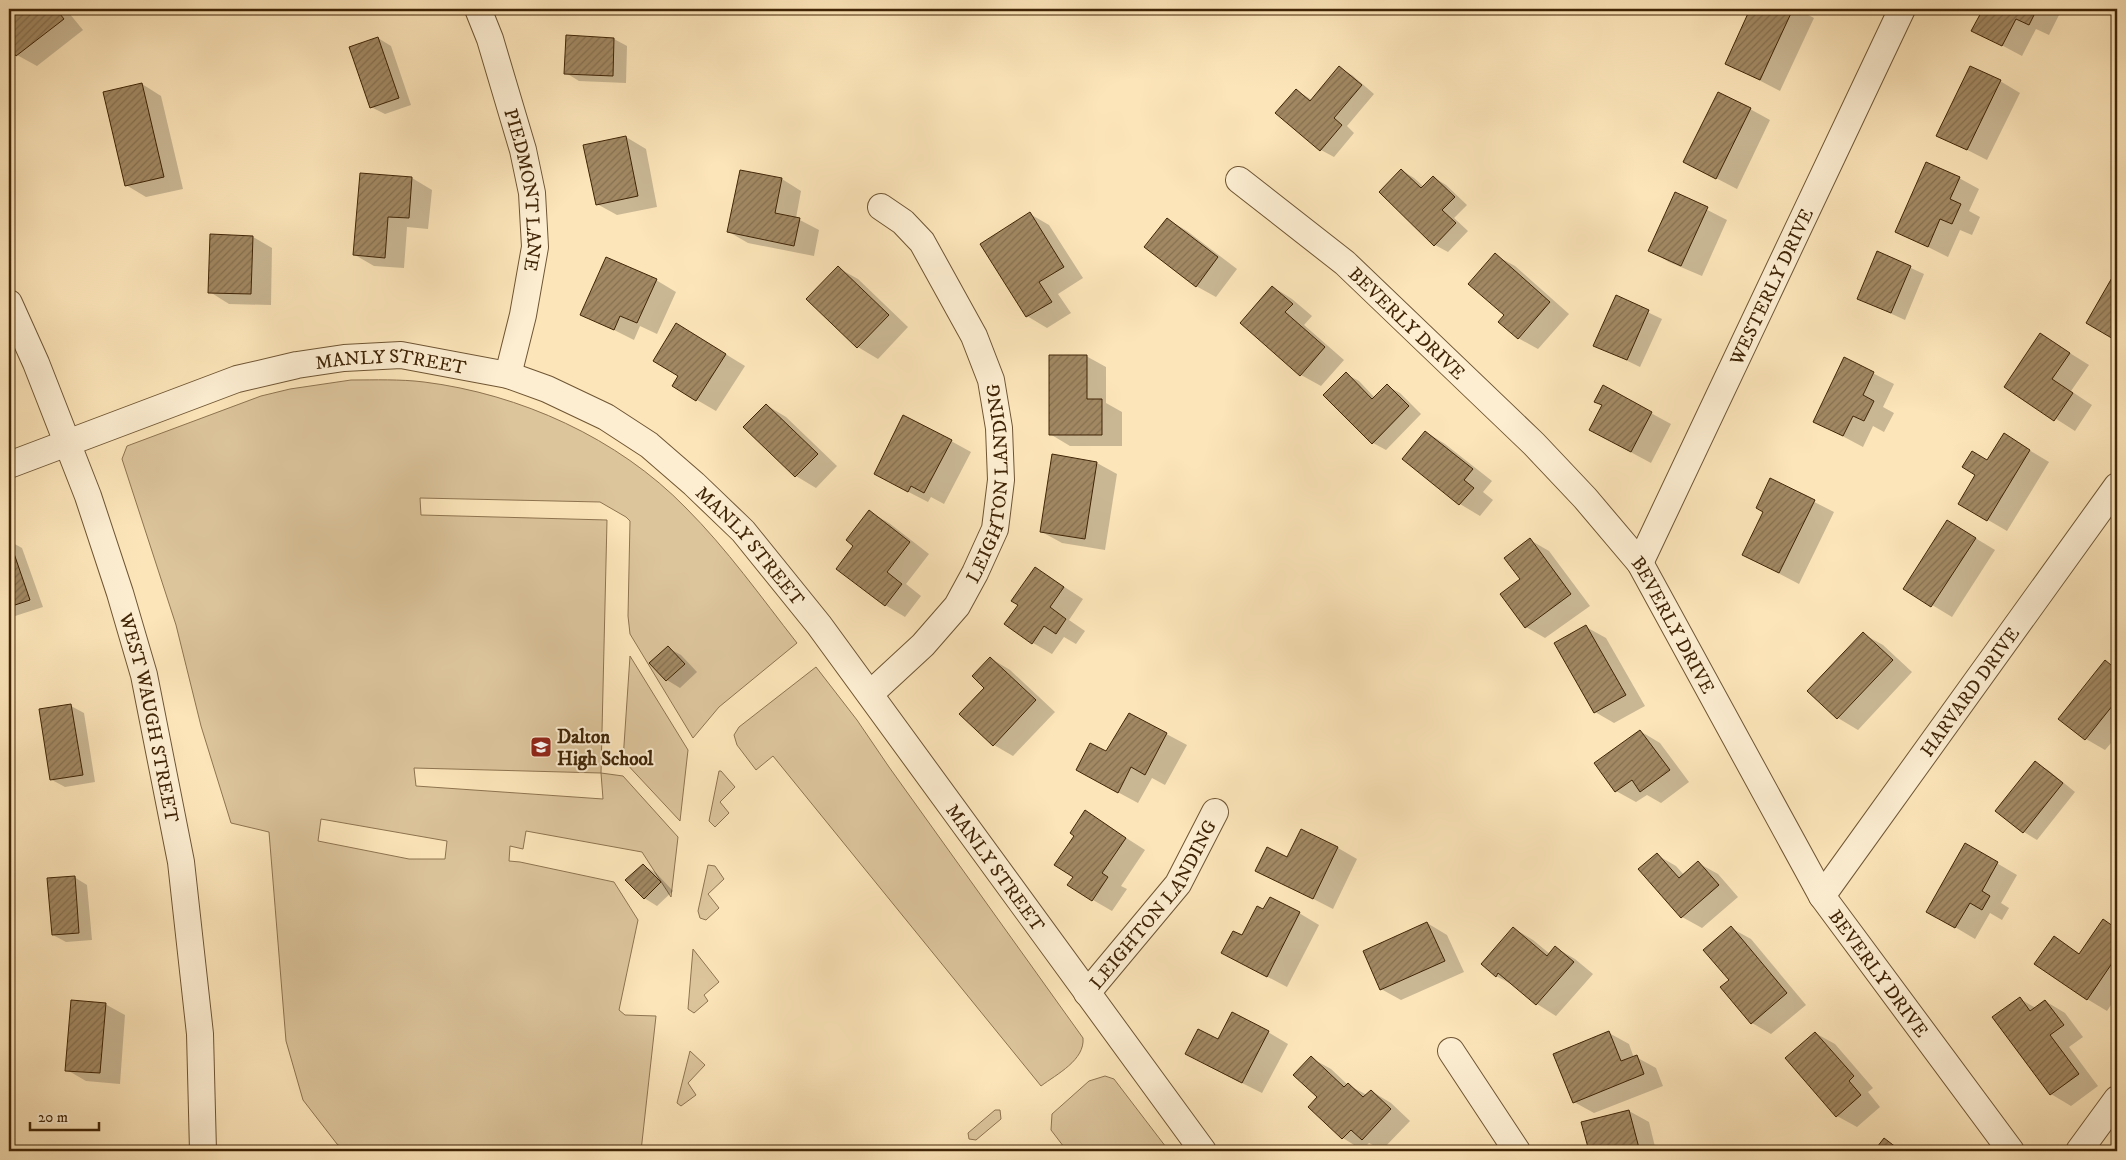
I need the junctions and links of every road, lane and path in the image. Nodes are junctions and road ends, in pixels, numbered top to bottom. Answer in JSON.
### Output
{"nodes":[{"id":1,"x":478,"y":9,"type":"edge"},
{"id":2,"x":1902,"y":9,"type":"edge"},
{"id":3,"x":1240,"y":180,"type":"dead end"},
{"id":4,"x":881,"y":208,"type":"dead end"},
{"id":5,"x":9,"y":303,"type":"edge"},
{"id":6,"x":508,"y":375,"type":"junction"},
{"id":7,"x":67,"y":442,"type":"junction"},
{"id":8,"x":9,"y":465,"type":"edge"},
{"id":9,"x":2117,"y":486,"type":"edge"},
{"id":10,"x":1640,"y":563,"type":"junction"},
{"id":11,"x":870,"y":694,"type":"junction"},
{"id":12,"x":1215,"y":812,"type":"dead end"},
{"id":13,"x":1822,"y":896,"type":"junction"},
{"id":14,"x":1087,"y":993,"type":"junction"},
{"id":15,"x":1451,"y":1051,"type":"dead end"},
{"id":16,"x":2117,"y":1099,"type":"edge"},
{"id":17,"x":203,"y":1151,"type":"edge"},
{"id":18,"x":1203,"y":1151,"type":"edge"},
{"id":19,"x":1517,"y":1151,"type":"edge"},
{"id":20,"x":2011,"y":1151,"type":"edge"},
{"id":21,"x":2079,"y":1151,"type":"edge"}],
"edges":[{"from":1,"to":6,"type":"street","name":"PIEDMONT LANE"},
{"from":2,"to":10,"type":"street","name":"WESTERLY DRIVE"},
{"from":3,"to":10,"type":"street","name":"BEVERLY DRIVE"},
{"from":4,"to":11,"type":"street","name":"LEIGHTON LANDING"},
{"from":5,"to":7,"type":"street","name":"WEST WAUGH STREET"},
{"from":6,"to":7,"type":"street","name":"MANLY STREET"},
{"from":6,"to":11,"type":"street","name":"MANLY STREET"},
{"from":7,"to":8,"type":"street","name":"MANLY STREET"},
{"from":7,"to":17,"type":"street","name":"WEST WAUGH STREET"},
{"from":9,"to":13,"type":"street","name":"HARVARD DRIVE"},
{"from":10,"to":13,"type":"street","name":"BEVERLY DRIVE"},
{"from":11,"to":14,"type":"street","name":"MANLY STREET"},
{"from":12,"to":14,"type":"street","name":"LEIGHTON LANDING"},
{"from":13,"to":20,"type":"street","name":"BEVERLY DRIVE"},
{"from":14,"to":18,"type":"street","name":"MANLY STREET"},
{"from":15,"to":19,"type":"street"},
{"from":16,"to":21,"type":"street"}]}
